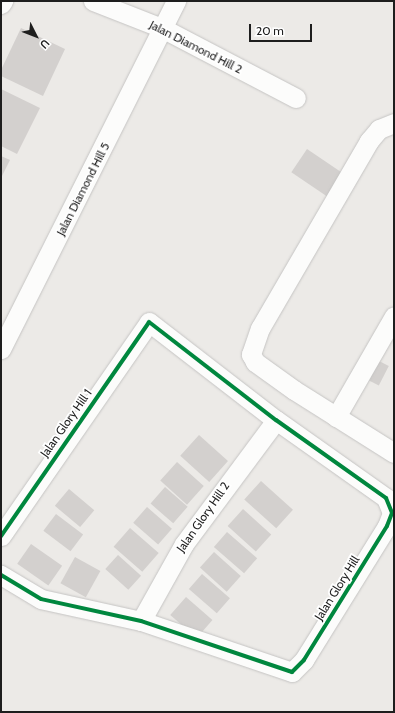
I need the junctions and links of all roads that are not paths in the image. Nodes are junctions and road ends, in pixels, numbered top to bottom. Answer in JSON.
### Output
{"nodes":[{"id":1,"x":2,"y":1,"type":"edge"},
{"id":2,"x":93,"y":1,"type":"edge"},
{"id":3,"x":176,"y":1,"type":"edge"},
{"id":4,"x":1,"y":4,"type":"edge"},
{"id":5,"x":162,"y":28,"type":"junction"},
{"id":6,"x":296,"y":98,"type":"dead end"},
{"id":7,"x":394,"y":123,"type":"edge"},
{"id":8,"x":394,"y":316,"type":"edge"},
{"id":9,"x":149,"y":322,"type":"joint"},
{"id":10,"x":1,"y":349,"type":"edge"},
{"id":11,"x":336,"y":418,"type":"junction"},
{"id":12,"x":276,"y":420,"type":"junction"},
{"id":13,"x":394,"y":453,"type":"edge"},
{"id":14,"x":1,"y":536,"type":"edge"},
{"id":15,"x":1,"y":575,"type":"edge"},
{"id":16,"x":141,"y":621,"type":"junction"}],
"edges":[{"from":1,"to":4,"type":"street"},
{"from":2,"to":5,"type":"street","name":"Jalan Diamond Hill 2"},
{"from":3,"to":5,"type":"street","name":"Jalan Diamond Hill 5"},
{"from":5,"to":6,"type":"street","name":"Jalan Diamond Hill 2"},
{"from":5,"to":10,"type":"street","name":"Jalan Diamond Hill 5"},
{"from":7,"to":11,"type":"street"},
{"from":8,"to":11,"type":"street"},
{"from":9,"to":12,"type":"street","name":"Jalan Glory Hill"},
{"from":9,"to":14,"type":"street","name":"Jalan Glory Hill 1"},
{"from":11,"to":13,"type":"street"},
{"from":12,"to":16,"type":"street","name":"Jalan Glory Hill 2"},
{"from":12,"to":16,"type":"street","name":"Jalan Glory Hill"},
{"from":15,"to":16,"type":"street","name":"Jalan Glory Hill"}]}
